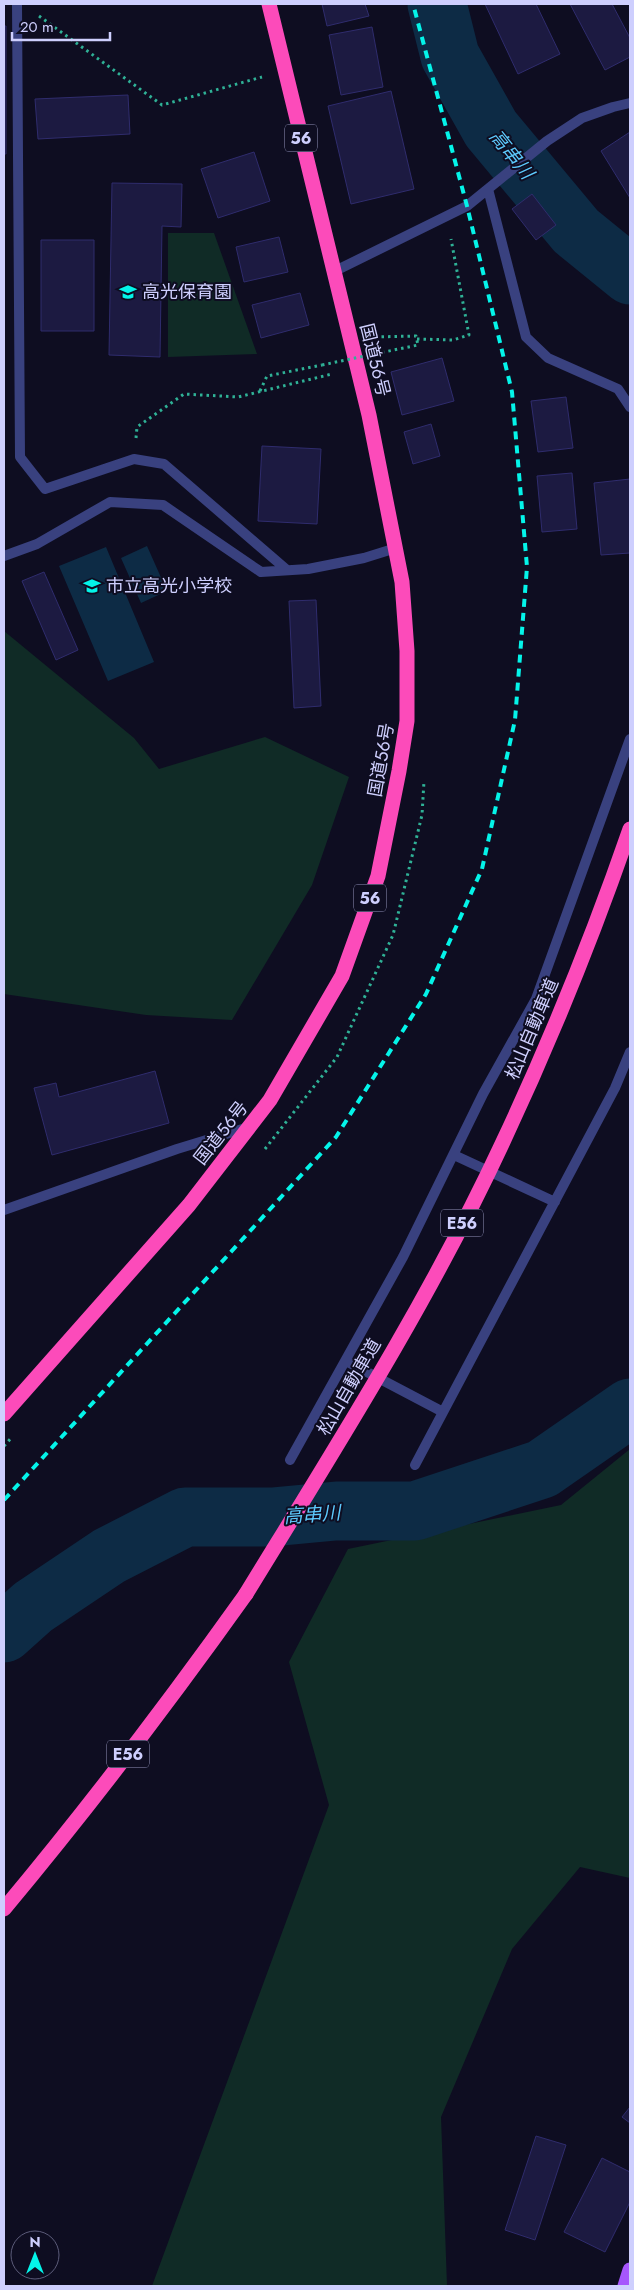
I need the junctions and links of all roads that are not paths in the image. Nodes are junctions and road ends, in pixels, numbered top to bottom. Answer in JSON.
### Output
{"nodes":[{"id":1,"x":16,"y":4,"type":"edge"},
{"id":2,"x":269,"y":4,"type":"edge"},
{"id":3,"x":630,"y":103,"type":"edge"},
{"id":4,"x":488,"y":189,"type":"junction"},
{"id":5,"x":333,"y":272,"type":"junction"},
{"id":6,"x":630,"y":407,"type":"edge"},
{"id":7,"x":396,"y":548,"type":"junction"},
{"id":8,"x":4,"y":556,"type":"edge"},
{"id":9,"x":287,"y":570,"type":"junction"},
{"id":10,"x":630,"y":739,"type":"edge"},
{"id":11,"x":630,"y":829,"type":"edge"},
{"id":12,"x":630,"y":1052,"type":"edge"},
{"id":13,"x":249,"y":1127,"type":"junction"},
{"id":14,"x":454,"y":1155,"type":"junction"},
{"id":15,"x":555,"y":1202,"type":"junction"},
{"id":16,"x":4,"y":1210,"type":"edge"},
{"id":17,"x":346,"y":1361,"type":"junction"},
{"id":18,"x":443,"y":1412,"type":"junction"},
{"id":19,"x":4,"y":1414,"type":"edge"},
{"id":20,"x":290,"y":1460,"type":"dead end"},
{"id":21,"x":415,"y":1465,"type":"dead end"},
{"id":22,"x":4,"y":1909,"type":"edge"},
{"id":23,"x":630,"y":2270,"type":"edge"},
{"id":24,"x":625,"y":2286,"type":"edge"}],
"edges":[{"from":1,"to":9,"type":"street"},
{"from":2,"to":5,"type":"highway","name":"国道56号","number":"56"},
{"from":3,"to":4,"type":"street"},
{"from":4,"to":5,"type":"street"},
{"from":4,"to":6,"type":"street"},
{"from":5,"to":7,"type":"highway","name":"国道56号","number":"56"},
{"from":7,"to":9,"type":"street"},
{"from":7,"to":13,"type":"highway","name":"国道56号","number":"56"},
{"from":8,"to":9,"type":"street"},
{"from":10,"to":14,"type":"street"},
{"from":11,"to":22,"type":"highway","name":"松山自動車道","number":"E56","bridge":true},
{"from":12,"to":15,"type":"street"},
{"from":13,"to":16,"type":"street"},
{"from":13,"to":19,"type":"highway","name":"国道56号","number":"56"},
{"from":14,"to":15,"type":"street"},
{"from":14,"to":17,"type":"street"},
{"from":15,"to":18,"type":"street"},
{"from":17,"to":18,"type":"street"},
{"from":17,"to":20,"type":"street"},
{"from":18,"to":21,"type":"street"},
{"from":23,"to":24,"type":"main road"}]}
